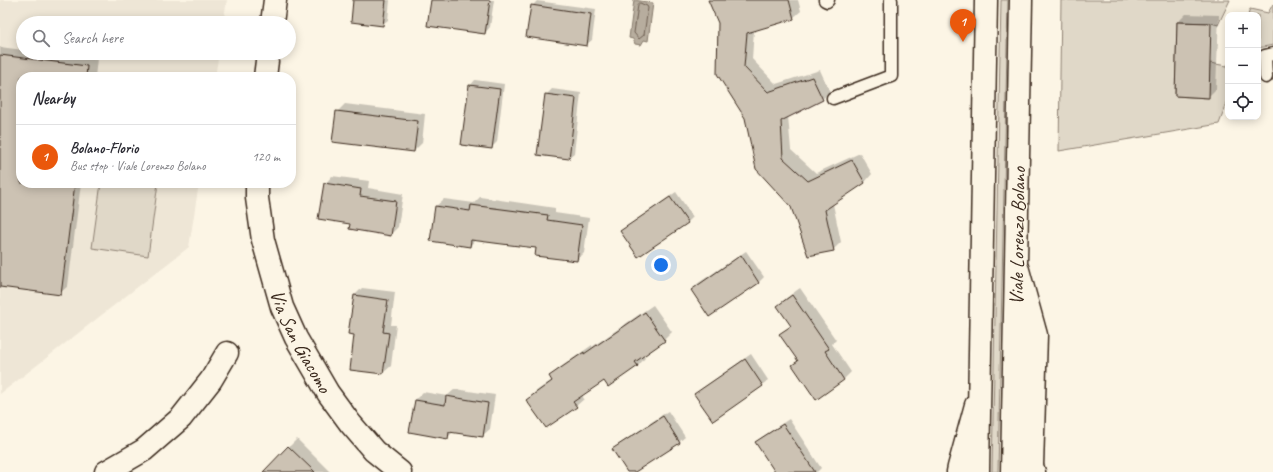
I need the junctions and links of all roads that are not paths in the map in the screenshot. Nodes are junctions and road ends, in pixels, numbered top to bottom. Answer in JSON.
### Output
{"nodes":[{"id":1,"x":275,"y":0,"type":"edge"},
{"id":2,"x":891,"y":0,"type":"edge"},
{"id":3,"x":986,"y":0,"type":"edge"},
{"id":4,"x":1022,"y":0,"type":"edge"},
{"id":5,"x":273,"y":16,"type":"edge"},
{"id":6,"x":1273,"y":54,"type":"edge"},
{"id":7,"x":267,"y":60,"type":"edge"},
{"id":8,"x":266,"y":72,"type":"edge"},
{"id":9,"x":1266,"y":77,"type":"dead end"},
{"id":10,"x":833,"y":98,"type":"dead end"},
{"id":11,"x":257,"y":188,"type":"edge"},
{"id":12,"x":1016,"y":261,"type":"junction"},
{"id":13,"x":227,"y":353,"type":"dead end"},
{"id":14,"x":978,"y":396,"type":"junction"},
{"id":15,"x":106,"y":472,"type":"edge"},
{"id":16,"x":400,"y":472,"type":"edge"},
{"id":17,"x":958,"y":472,"type":"edge"},
{"id":18,"x":978,"y":472,"type":"edge"},
{"id":19,"x":1012,"y":472,"type":"edge"},
{"id":20,"x":1034,"y":472,"type":"edge"}],
"edges":[{"from":1,"to":5,"type":"main road"},
{"from":2,"to":10,"type":"lane"},
{"from":3,"to":14,"type":"main road","name":"Viale Lorenzo Bolano"},
{"from":4,"to":12,"type":"main road","name":"Viale Lorenzo Bolano"},
{"from":6,"to":9,"type":"lane"},
{"from":7,"to":8,"type":"main road"},
{"from":11,"to":16,"type":"main road","name":"Via San Giacomo"},
{"from":12,"to":19,"type":"main road","name":"Viale Lorenzo Bolano"},
{"from":12,"to":20,"type":"main road"},
{"from":13,"to":15,"type":"main road"},
{"from":14,"to":17,"type":"main road"},
{"from":14,"to":18,"type":"main road","name":"Viale Lorenzo Bolano"}]}
